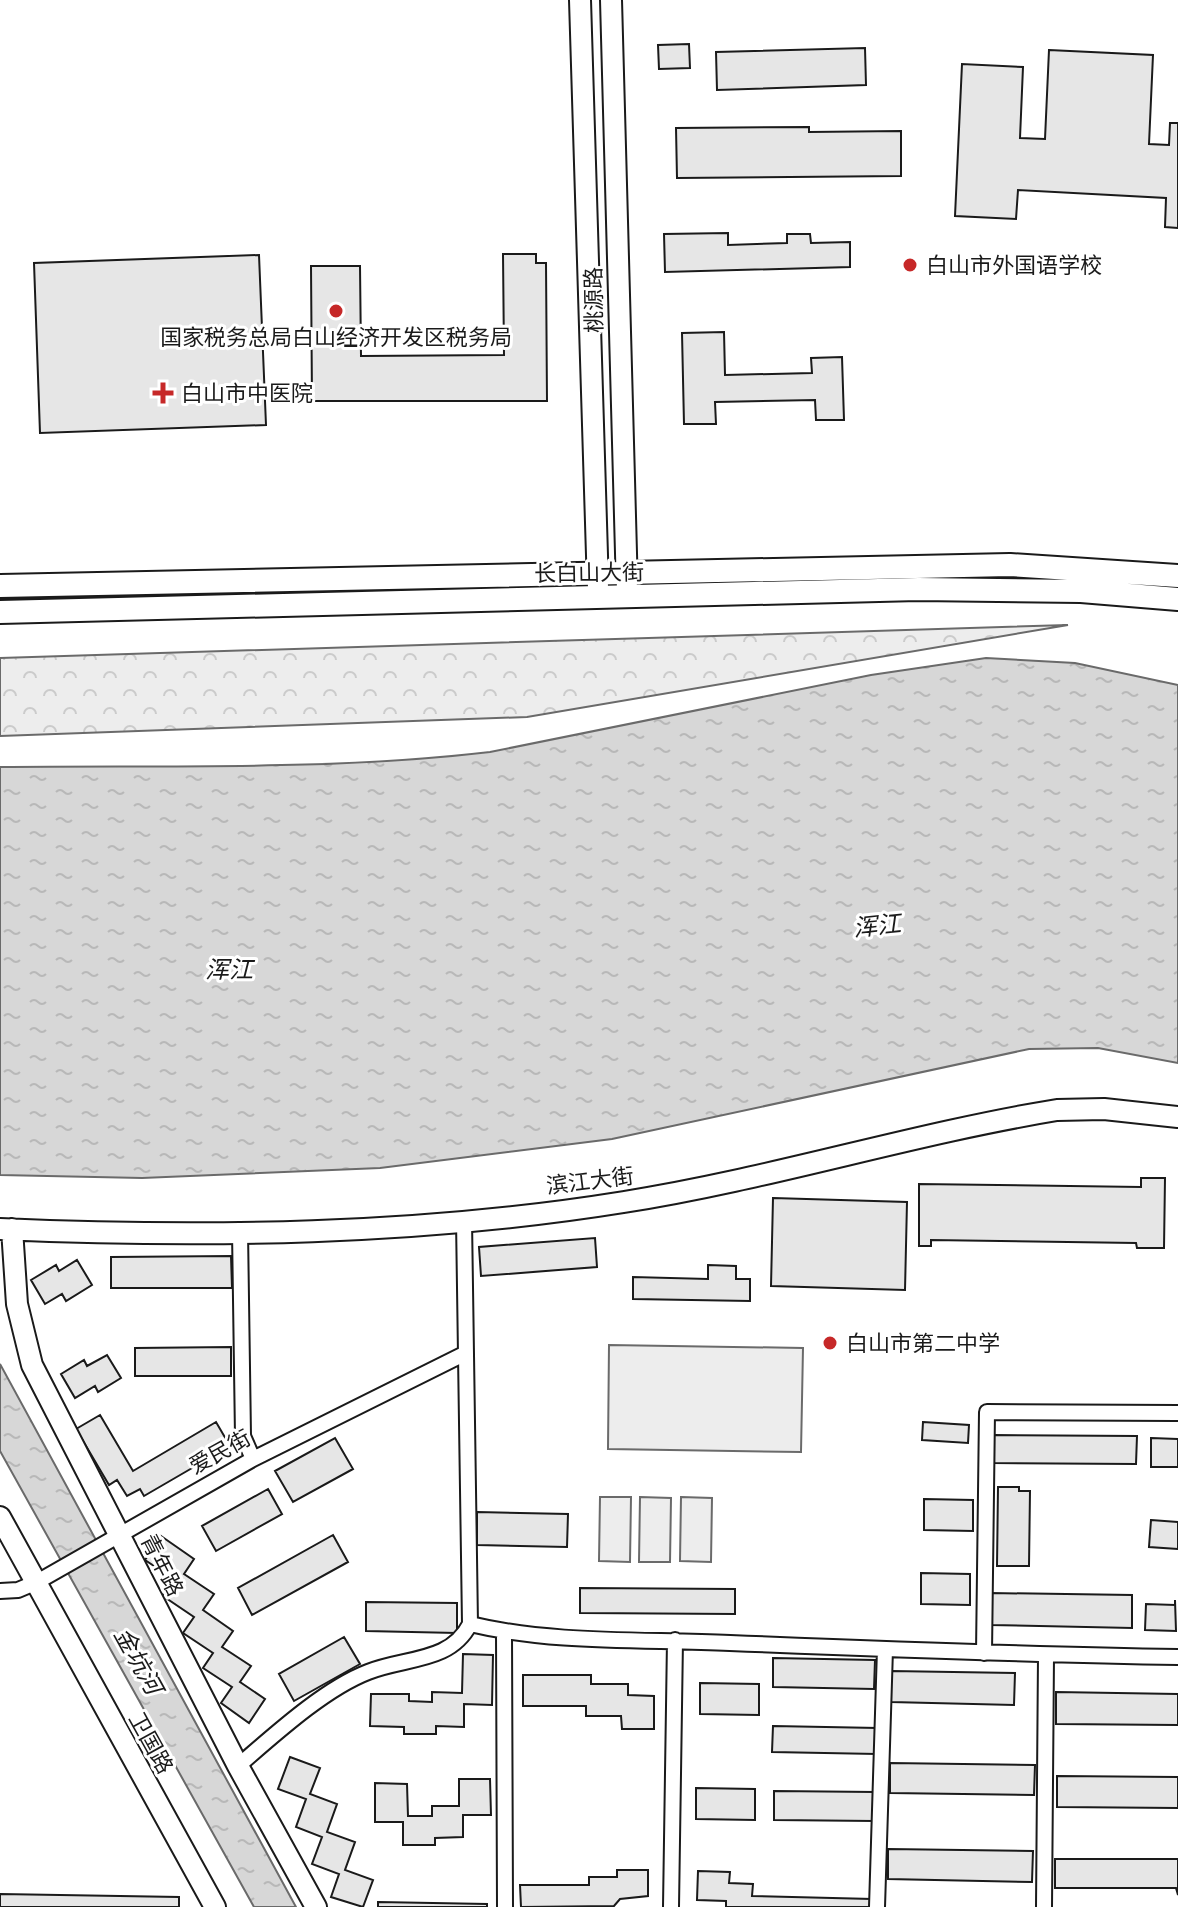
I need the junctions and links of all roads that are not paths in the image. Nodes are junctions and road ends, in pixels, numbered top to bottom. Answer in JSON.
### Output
{"nodes":[{"id":1,"x":580,"y":0,"type":"edge"},
{"id":2,"x":611,"y":0,"type":"edge"},
{"id":3,"x":626,"y":571,"type":"junction"},
{"id":4,"x":597,"y":573,"type":"junction"},
{"id":5,"x":1178,"y":576,"type":"edge"},
{"id":6,"x":0,"y":586,"type":"edge"},
{"id":7,"x":599,"y":597,"type":"junction"},
{"id":8,"x":628,"y":598,"type":"junction"},
{"id":9,"x":1178,"y":599,"type":"edge"},
{"id":10,"x":0,"y":612,"type":"edge"},
{"id":11,"x":1178,"y":1117,"type":"edge"},
{"id":12,"x":464,"y":1220,"type":"junction"},
{"id":13,"x":6,"y":1229,"type":"edge"},
{"id":14,"x":240,"y":1231,"type":"junction"},
{"id":15,"x":464,"y":1354,"type":"junction"},
{"id":16,"x":1178,"y":1413,"type":"edge"},
{"id":17,"x":253,"y":1459,"type":"junction"},
{"id":18,"x":0,"y":1517,"type":"edge"},
{"id":19,"x":114,"y":1537,"type":"junction"},
{"id":20,"x":45,"y":1578,"type":"junction"},
{"id":21,"x":0,"y":1591,"type":"edge"},
{"id":22,"x":470,"y":1624,"type":"junction"},
{"id":23,"x":504,"y":1632,"type":"junction"},
{"id":24,"x":675,"y":1640,"type":"junction"},
{"id":25,"x":885,"y":1649,"type":"junction"},
{"id":26,"x":984,"y":1653,"type":"junction"},
{"id":27,"x":1046,"y":1656,"type":"junction"},
{"id":28,"x":1178,"y":1657,"type":"edge"},
{"id":29,"x":238,"y":1766,"type":"junction"},
{"id":30,"x":215,"y":1907,"type":"edge"},
{"id":31,"x":316,"y":1907,"type":"edge"},
{"id":32,"x":505,"y":1907,"type":"edge"},
{"id":33,"x":671,"y":1907,"type":"edge"},
{"id":34,"x":877,"y":1907,"type":"edge"},
{"id":35,"x":1044,"y":1907,"type":"edge"}],
"edges":[{"from":1,"to":4,"type":"street","name":"桃源路"},
{"from":2,"to":3,"type":"street","name":"桃源路"},
{"from":3,"to":4,"type":"main road","name":"长白山大街"},
{"from":3,"to":5,"type":"main road","name":"长白山大街"},
{"from":3,"to":8,"type":"street","name":"桃源路"},
{"from":4,"to":6,"type":"main road","name":"长白山大街"},
{"from":4,"to":7,"type":"street","name":"桃源路"},
{"from":7,"to":8,"type":"main road","name":"长白山大街"},
{"from":7,"to":10,"type":"main road","name":"长白山大街"},
{"from":8,"to":9,"type":"main road","name":"长白山大街"},
{"from":11,"to":12,"type":"street","name":"滨江大街"},
{"from":12,"to":14,"type":"street","name":"滨江大街"},
{"from":12,"to":15,"type":"street"},
{"from":13,"to":14,"type":"street","name":"滨江大街"},
{"from":13,"to":19,"type":"street","name":"青年路"},
{"from":14,"to":17,"type":"street"},
{"from":15,"to":17,"type":"street","name":"爱民街"},
{"from":15,"to":22,"type":"street"},
{"from":16,"to":26,"type":"street"},
{"from":17,"to":19,"type":"street","name":"爱民街"},
{"from":18,"to":20,"type":"street","name":"卫国路"},
{"from":19,"to":20,"type":"street","name":"爱民街"},
{"from":19,"to":29,"type":"street","name":"青年路"},
{"from":20,"to":21,"type":"street","name":"爱民街"},
{"from":20,"to":30,"type":"street","name":"卫国路"},
{"from":22,"to":23,"type":"street"},
{"from":22,"to":29,"type":"street"},
{"from":23,"to":24,"type":"street"},
{"from":23,"to":32,"type":"street"},
{"from":24,"to":25,"type":"street"},
{"from":24,"to":33,"type":"street"},
{"from":25,"to":26,"type":"street"},
{"from":25,"to":34,"type":"street"},
{"from":26,"to":27,"type":"street"},
{"from":27,"to":28,"type":"street"},
{"from":27,"to":35,"type":"street"},
{"from":29,"to":31,"type":"street","name":"青年路"}]}
